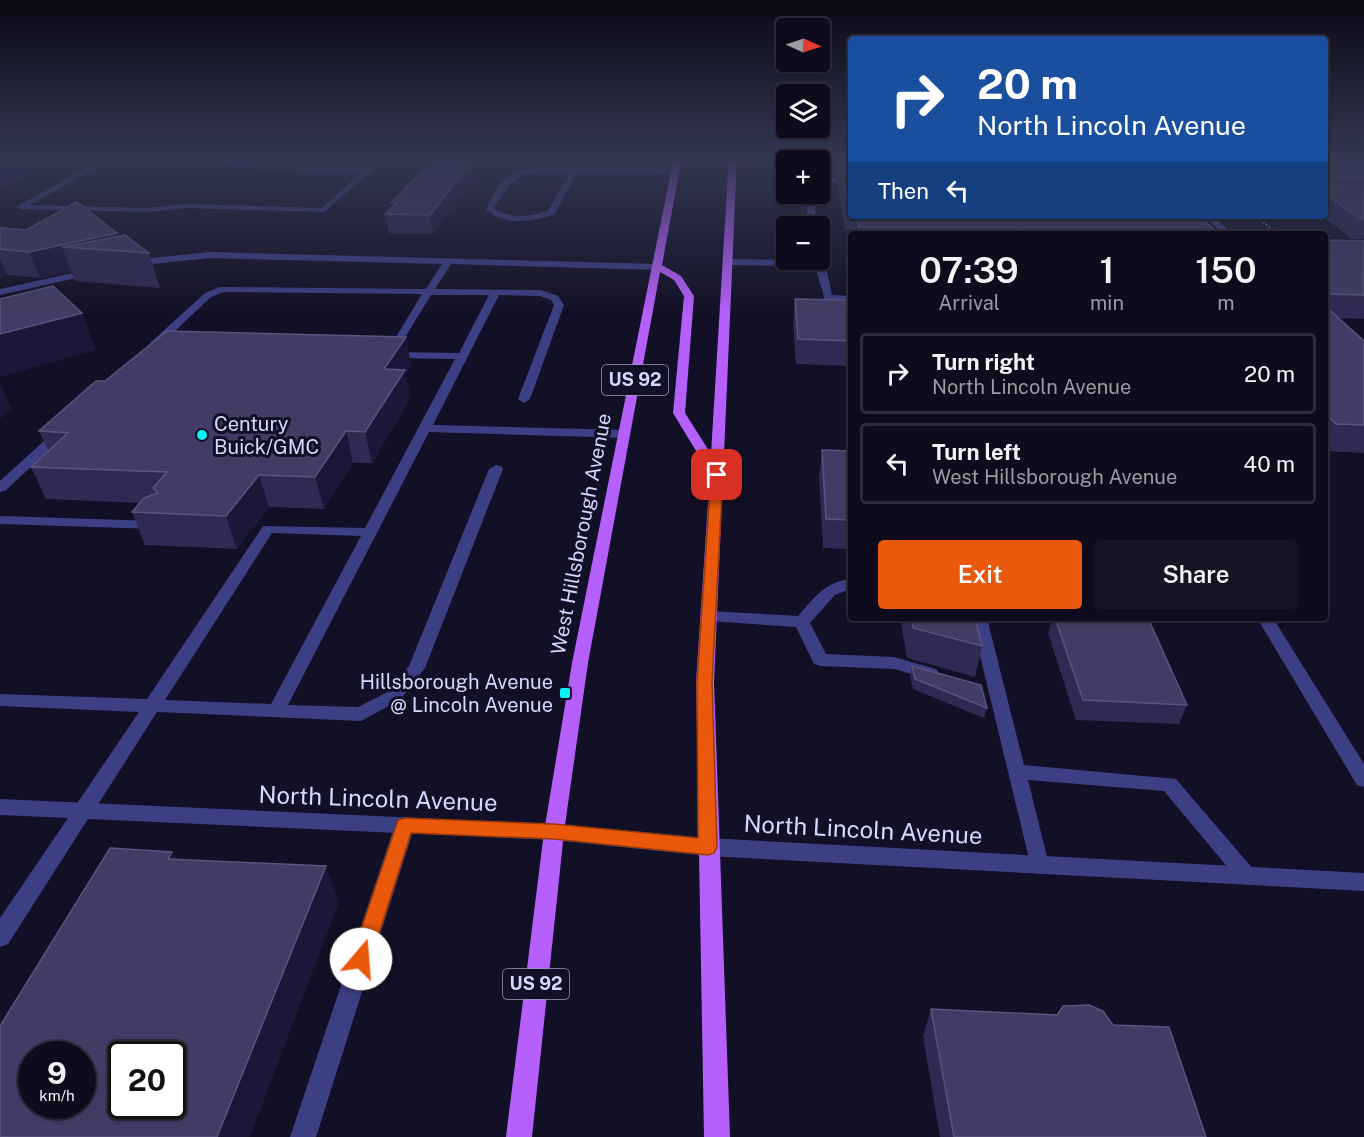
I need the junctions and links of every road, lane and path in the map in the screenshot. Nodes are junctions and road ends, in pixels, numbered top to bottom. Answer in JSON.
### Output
{"nodes":[{"id":1,"x":491,"y":210,"type":"edge"},
{"id":2,"x":553,"y":210,"type":"edge"},
{"id":3,"x":669,"y":210,"type":"edge"},
{"id":4,"x":730,"y":210,"type":"edge"},
{"id":5,"x":1212,"y":219,"type":"edge"},
{"id":6,"x":1256,"y":219,"type":"edge"},
{"id":7,"x":1225,"y":231,"type":"edge"},
{"id":8,"x":1274,"y":231,"type":"edge"},
{"id":9,"x":776,"y":261,"type":"edge"},
{"id":10,"x":727,"y":262,"type":"junction"},
{"id":11,"x":124,"y":264,"type":"edge"},
{"id":12,"x":446,"y":265,"type":"junction"},
{"id":13,"x":102,"y":269,"type":"edge"},
{"id":14,"x":821,"y":270,"type":"edge"},
{"id":15,"x":657,"y":271,"type":"junction"},
{"id":16,"x":428,"y":291,"type":"junction"},
{"id":17,"x":496,"y":292,"type":"junction"},
{"id":18,"x":4,"y":295,"type":"edge"},
{"id":19,"x":848,"y":299,"type":"edge"},
{"id":20,"x":171,"y":351,"type":"edge"},
{"id":21,"x":462,"y":356,"type":"junction"},
{"id":22,"x":524,"y":399,"type":"dead end"},
{"id":23,"x":70,"y":424,"type":"edge"},
{"id":24,"x":425,"y":428,"type":"junction"},
{"id":25,"x":625,"y":434,"type":"junction"},
{"id":26,"x":496,"y":469,"type":"dead end"},
{"id":27,"x":717,"y":475,"type":"junction"},
{"id":28,"x":0,"y":488,"type":"edge"},
{"id":29,"x":0,"y":520,"type":"edge"},
{"id":30,"x":162,"y":525,"type":"edge"},
{"id":31,"x":370,"y":532,"type":"junction"},
{"id":32,"x":848,"y":584,"type":"edge"},
{"id":33,"x":708,"y":616,"type":"junction"},
{"id":34,"x":980,"y":621,"type":"edge"},
{"id":35,"x":1267,"y":621,"type":"edge"},
{"id":36,"x":802,"y":622,"type":"junction"},
{"id":37,"x":951,"y":678,"type":"edge"},
{"id":38,"x":974,"y":685,"type":"edge"},
{"id":39,"x":997,"y":691,"type":"junction"},
{"id":40,"x":0,"y":700,"type":"edge"},
{"id":41,"x":154,"y":706,"type":"junction"},
{"id":42,"x":276,"y":711,"type":"junction"},
{"id":43,"x":1017,"y":772,"type":"junction"},
{"id":44,"x":1364,"y":780,"type":"edge"},
{"id":45,"x":0,"y":807,"type":"edge"},
{"id":46,"x":82,"y":812,"type":"junction"},
{"id":47,"x":405,"y":825,"type":"junction"},
{"id":48,"x":554,"y":832,"type":"junction"},
{"id":49,"x":708,"y":847,"type":"junction"},
{"id":50,"x":1039,"y":865,"type":"junction"},
{"id":51,"x":1247,"y":876,"type":"junction"},
{"id":52,"x":1364,"y":882,"type":"edge"},
{"id":53,"x":0,"y":937,"type":"edge"},
{"id":54,"x":303,"y":1137,"type":"edge"},
{"id":55,"x":519,"y":1137,"type":"edge"},
{"id":56,"x":717,"y":1137,"type":"edge"}],
"edges":[{"from":1,"to":2,"type":"street"},
{"from":3,"to":15,"type":"main road","name":"West Hillsborough Avenue","number":"US 92"},
{"from":4,"to":10,"type":"main road"},
{"from":5,"to":7,"type":"street"},
{"from":6,"to":8,"type":"path"},
{"from":9,"to":10,"type":"street"},
{"from":10,"to":27,"type":"main road"},
{"from":11,"to":12,"type":"street"},
{"from":12,"to":15,"type":"street"},
{"from":12,"to":16,"type":"street"},
{"from":13,"to":18,"type":"street"},
{"from":14,"to":19,"type":"street"},
{"from":15,"to":25,"type":"main road","name":"West Hillsborough Avenue","number":"US 92"},
{"from":15,"to":27,"type":"main road"},
{"from":16,"to":17,"type":"street"},
{"from":16,"to":20,"type":"street"},
{"from":16,"to":21,"type":"street"},
{"from":17,"to":21,"type":"street"},
{"from":17,"to":22,"type":"street"},
{"from":21,"to":24,"type":"street"},
{"from":23,"to":28,"type":"street"},
{"from":24,"to":25,"type":"street"},
{"from":24,"to":31,"type":"street"},
{"from":25,"to":48,"type":"main road","name":"West Hillsborough Avenue","number":"US 92"},
{"from":26,"to":42,"type":"street"},
{"from":27,"to":33,"type":"main road"},
{"from":29,"to":30,"type":"street"},
{"from":31,"to":41,"type":"street"},
{"from":31,"to":42,"type":"street"},
{"from":32,"to":36,"type":"street"},
{"from":33,"to":36,"type":"street"},
{"from":33,"to":49,"type":"main road"},
{"from":34,"to":39,"type":"street"},
{"from":35,"to":44,"type":"street"},
{"from":36,"to":37,"type":"street"},
{"from":38,"to":39,"type":"street"},
{"from":39,"to":43,"type":"street"},
{"from":40,"to":41,"type":"street"},
{"from":41,"to":42,"type":"street"},
{"from":41,"to":46,"type":"street"},
{"from":43,"to":50,"type":"street"},
{"from":43,"to":51,"type":"street"},
{"from":45,"to":46,"type":"street","name":"North Lincoln Avenue"},
{"from":46,"to":47,"type":"street","name":"North Lincoln Avenue"},
{"from":46,"to":53,"type":"street"},
{"from":47,"to":48,"type":"street","name":"North Lincoln Avenue"},
{"from":47,"to":54,"type":"street"},
{"from":48,"to":49,"type":"street","name":"North Lincoln Avenue"},
{"from":48,"to":55,"type":"main road","name":"West Hillsborough Avenue","number":"US 92"},
{"from":49,"to":50,"type":"street","name":"North Lincoln Avenue"},
{"from":49,"to":56,"type":"main road"},
{"from":50,"to":51,"type":"street","name":"North Lincoln Avenue"},
{"from":51,"to":52,"type":"street","name":"North Lincoln Avenue"}]}
